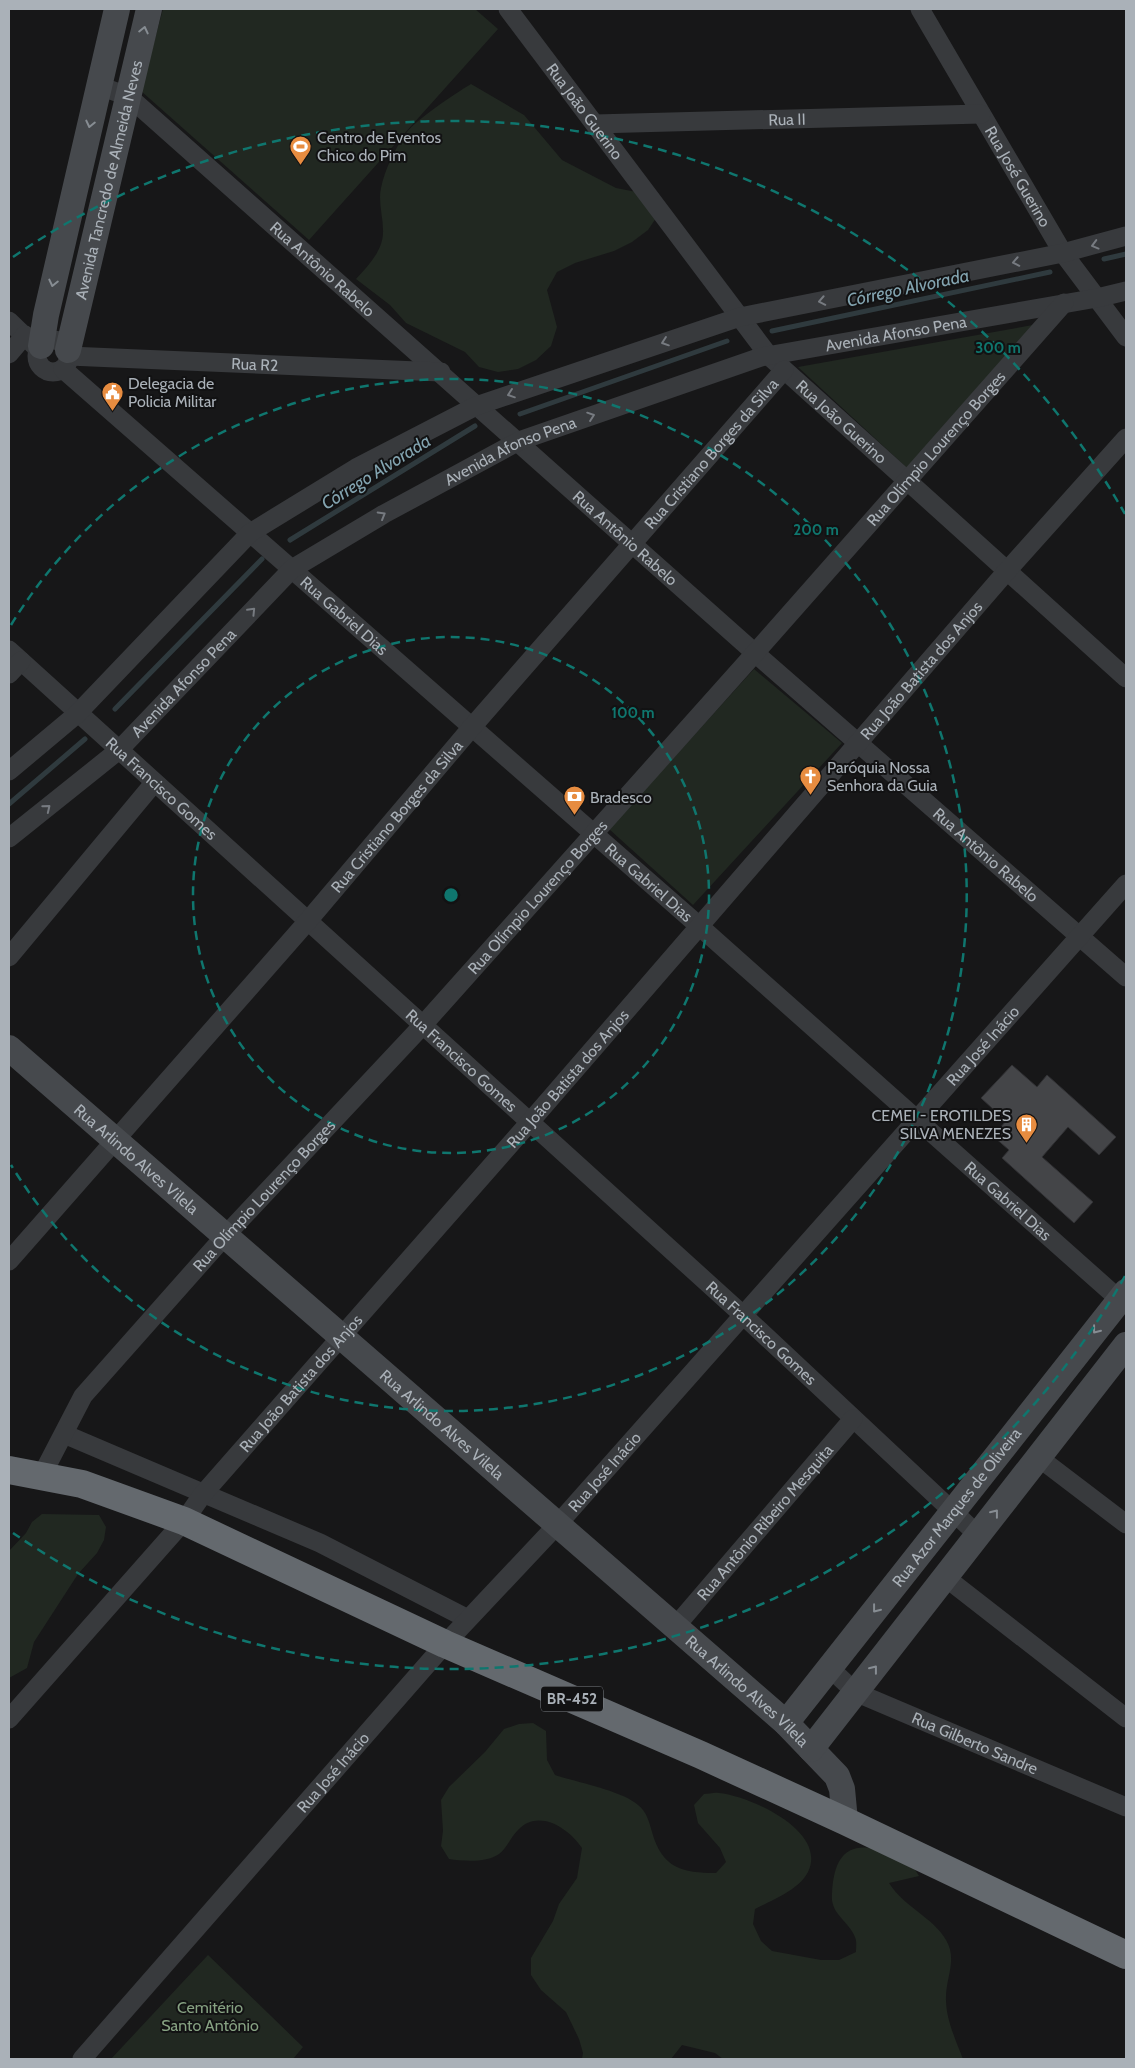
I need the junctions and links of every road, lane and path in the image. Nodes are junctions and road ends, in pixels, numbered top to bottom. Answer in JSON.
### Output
{"nodes":[{"id":1,"x":117,"y":9,"type":"edge"},
{"id":2,"x":149,"y":9,"type":"edge"},
{"id":3,"x":508,"y":9,"type":"edge"},
{"id":4,"x":920,"y":9,"type":"edge"},
{"id":5,"x":99,"y":86,"type":"junction"},
{"id":6,"x":128,"y":96,"type":"junction"},
{"id":7,"x":981,"y":114,"type":"junction"},
{"id":8,"x":595,"y":124,"type":"junction"},
{"id":9,"x":1126,"y":236,"type":"edge"},
{"id":10,"x":1063,"y":253,"type":"junction"},
{"id":11,"x":1126,"y":291,"type":"edge"},
{"id":12,"x":1098,"y":298,"type":"junction"},
{"id":13,"x":1064,"y":303,"type":"junction"},
{"id":14,"x":740,"y":317,"type":"junction"},
{"id":15,"x":9,"y":320,"type":"edge"},
{"id":16,"x":1126,"y":337,"type":"edge"},
{"id":17,"x":35,"y":344,"type":"junction"},
{"id":18,"x":9,"y":354,"type":"edge"},
{"id":19,"x":769,"y":356,"type":"junction"},
{"id":20,"x":67,"y":358,"type":"junction"},
{"id":21,"x":784,"y":370,"type":"junction"},
{"id":22,"x":441,"y":372,"type":"junction"},
{"id":23,"x":476,"y":406,"type":"junction"},
{"id":24,"x":1126,"y":438,"type":"edge"},
{"id":25,"x":519,"y":441,"type":"junction"},
{"id":26,"x":907,"y":482,"type":"junction"},
{"id":27,"x":250,"y":533,"type":"junction"},
{"id":28,"x":634,"y":545,"type":"junction"},
{"id":29,"x":292,"y":569,"type":"junction"},
{"id":30,"x":1006,"y":572,"type":"junction"},
{"id":31,"x":755,"y":653,"type":"junction"},
{"id":32,"x":13,"y":662,"type":"edge"},
{"id":33,"x":1126,"y":678,"type":"edge"},
{"id":34,"x":76,"y":714,"type":"junction"},
{"id":35,"x":472,"y":727,"type":"junction"},
{"id":36,"x":859,"y":742,"type":"junction"},
{"id":37,"x":119,"y":750,"type":"junction"},
{"id":38,"x":9,"y":771,"type":"edge"},
{"id":39,"x":154,"y":782,"type":"junction"},
{"id":40,"x":593,"y":834,"type":"junction"},
{"id":41,"x":9,"y":838,"type":"edge"},
{"id":42,"x":1126,"y":884,"type":"edge"},
{"id":43,"x":307,"y":922,"type":"junction"},
{"id":44,"x":698,"y":925,"type":"junction"},
{"id":45,"x":1080,"y":935,"type":"junction"},
{"id":46,"x":9,"y":957,"type":"edge"},
{"id":47,"x":1126,"y":977,"type":"edge"},
{"id":48,"x":422,"y":1026,"type":"junction"},
{"id":49,"x":9,"y":1048,"type":"edge"},
{"id":50,"x":918,"y":1121,"type":"junction"},
{"id":51,"x":529,"y":1123,"type":"junction"},
{"id":52,"x":116,"y":1142,"type":"junction"},
{"id":53,"x":224,"y":1236,"type":"junction"},
{"id":54,"x":9,"y":1262,"type":"edge"},
{"id":55,"x":1123,"y":1296,"type":"edge"},
{"id":56,"x":744,"y":1316,"type":"junction"},
{"id":57,"x":340,"y":1337,"type":"junction"},
{"id":58,"x":1126,"y":1345,"type":"edge"},
{"id":59,"x":1052,"y":1386,"type":"junction"},
{"id":60,"x":1078,"y":1406,"type":"junction"},
{"id":61,"x":853,"y":1419,"type":"junction"},
{"id":62,"x":64,"y":1434,"type":"junction"},
{"id":63,"x":1038,"y":1457,"type":"junction"},
{"id":64,"x":9,"y":1470,"type":"edge"},
{"id":65,"x":42,"y":1475,"type":"junction"},
{"id":66,"x":203,"y":1494,"type":"junction"},
{"id":67,"x":952,"y":1513,"type":"junction"},
{"id":68,"x":184,"y":1521,"type":"junction"},
{"id":69,"x":1126,"y":1524,"type":"edge"},
{"id":70,"x":557,"y":1525,"type":"junction"},
{"id":71,"x":978,"y":1535,"type":"junction"},
{"id":72,"x":945,"y":1577,"type":"junction"},
{"id":73,"x":468,"y":1619,"type":"junction"},
{"id":74,"x":675,"y":1627,"type":"junction"},
{"id":75,"x":444,"y":1644,"type":"junction"},
{"id":76,"x":830,"y":1668,"type":"junction"},
{"id":77,"x":855,"y":1692,"type":"junction"},
{"id":78,"x":1126,"y":1718,"type":"edge"},
{"id":79,"x":9,"y":1719,"type":"edge"},
{"id":80,"x":786,"y":1723,"type":"junction"},
{"id":81,"x":811,"y":1749,"type":"junction"},
{"id":82,"x":1126,"y":1807,"type":"edge"},
{"id":83,"x":845,"y":1821,"type":"junction"},
{"id":84,"x":1126,"y":1955,"type":"edge"},
{"id":85,"x":82,"y":2059,"type":"edge"}],
"edges":[{"from":1,"to":5,"type":"street","name":"Avenida Tancredo de Almeida Neves"},
{"from":6,"to":2,"type":"street","name":"Avenida Tancredo de Almeida Neves","one_way":true},
{"from":3,"to":8,"type":"street","name":"Rua João Guerino"},
{"from":4,"to":7,"type":"street","name":"Rua José Guerino"},
{"from":5,"to":6,"type":"street"},
{"from":5,"to":17,"type":"street","name":"Avenida Tancredo de Almeida Neves","one_way":true},
{"from":6,"to":20,"type":"street","name":"Avenida Tancredo de Almeida Neves"},
{"from":6,"to":22,"type":"street","name":"Rua Antônio Rabelo"},
{"from":7,"to":8,"type":"street","name":"Rua II"},
{"from":7,"to":10,"type":"street","name":"Rua José Guerino"},
{"from":8,"to":14,"type":"street","name":"Rua João Guerino"},
{"from":9,"to":10,"type":"street","one_way":true},
{"from":10,"to":12,"type":"street","name":"Rua José Guerino"},
{"from":10,"to":14,"type":"street","one_way":true},
{"from":11,"to":12,"type":"street","name":"Avenida Afonso Pena"},
{"from":12,"to":13,"type":"street","name":"Avenida Afonso Pena"},
{"from":12,"to":16,"type":"street","name":"Rua José Guerino"},
{"from":13,"to":19,"type":"street","name":"Avenida Afonso Pena"},
{"from":13,"to":26,"type":"street","name":"Rua Olímpio Lourenço Borges"},
{"from":14,"to":19,"type":"street","name":"Rua João Guerino"},
{"from":14,"to":23,"type":"street","one_way":true},
{"from":15,"to":17,"type":"street"},
{"from":17,"to":18,"type":"street"},
{"from":17,"to":20,"type":"street","name":"Rua Gabriel Dias"},
{"from":17,"to":20,"type":"street"},
{"from":19,"to":21,"type":"street","name":"Rua João Guerino"},
{"from":25,"to":19,"type":"street","name":"Avenida Afonso Pena","one_way":true},
{"from":20,"to":22,"type":"street","name":"Rua R2"},
{"from":20,"to":27,"type":"street","name":"Rua Gabriel Dias"},
{"from":21,"to":26,"type":"street","name":"Rua João Guerino"},
{"from":21,"to":28,"type":"street","name":"Rua Cristiano Borges da Silva"},
{"from":22,"to":23,"type":"street","name":"Rua Antônio Rabelo"},
{"from":23,"to":25,"type":"street","name":"Rua Antônio Rabelo"},
{"from":23,"to":27,"type":"street"},
{"from":24,"to":30,"type":"street","name":"Rua João Batista dos Anjos"},
{"from":25,"to":28,"type":"street","name":"Rua Antônio Rabelo"},
{"from":29,"to":25,"type":"street","name":"Avenida Afonso Pena","one_way":true},
{"from":26,"to":30,"type":"street","name":"Rua João Guerino"},
{"from":26,"to":31,"type":"street","name":"Rua Olímpio Lourenço Borges"},
{"from":27,"to":29,"type":"street","name":"Rua Gabriel Dias"},
{"from":27,"to":34,"type":"street"},
{"from":28,"to":31,"type":"street","name":"Rua Antônio Rabelo"},
{"from":28,"to":35,"type":"street","name":"Rua Cristiano Borges da Silva"},
{"from":29,"to":35,"type":"street","name":"Rua Gabriel Dias"},
{"from":37,"to":29,"type":"street","name":"Avenida Afonso Pena","one_way":true},
{"from":30,"to":33,"type":"street","name":"Rua João Guerino"},
{"from":30,"to":36,"type":"street","name":"Rua João Batista dos Anjos"},
{"from":31,"to":36,"type":"street","name":"Rua Antônio Rabelo"},
{"from":31,"to":40,"type":"street","name":"Rua Olímpio Lourenço Borges"},
{"from":32,"to":34,"type":"street","name":"Rua Francisco Gomes"},
{"from":34,"to":37,"type":"street","name":"Rua Francisco Gomes"},
{"from":34,"to":38,"type":"street"},
{"from":35,"to":40,"type":"street","name":"Rua Gabriel Dias"},
{"from":35,"to":43,"type":"street","name":"Rua Cristiano Borges da Silva"},
{"from":36,"to":44,"type":"street","name":"Rua João Batista dos Anjos"},
{"from":36,"to":45,"type":"street","name":"Rua Antônio Rabelo"},
{"from":37,"to":39,"type":"street","name":"Rua Francisco Gomes"},
{"from":41,"to":37,"type":"street","name":"Avenida Afonso Pena","one_way":true},
{"from":39,"to":43,"type":"street","name":"Rua Francisco Gomes"},
{"from":39,"to":46,"type":"street"},
{"from":40,"to":44,"type":"street","name":"Rua Gabriel Dias"},
{"from":40,"to":48,"type":"street","name":"Rua Olímpio Lourenço Borges"},
{"from":42,"to":45,"type":"street","name":"Rua José Inácio"},
{"from":43,"to":48,"type":"street","name":"Rua Francisco Gomes"},
{"from":43,"to":52,"type":"street","name":"Rua Cristiano Borges da Silva"},
{"from":44,"to":50,"type":"street","name":"Rua Gabriel Dias"},
{"from":44,"to":51,"type":"street","name":"Rua João Batista dos Anjos"},
{"from":45,"to":47,"type":"street","name":"Rua Antônio Rabelo"},
{"from":45,"to":50,"type":"street","name":"Rua José Inácio"},
{"from":48,"to":51,"type":"street","name":"Rua Francisco Gomes"},
{"from":48,"to":53,"type":"street","name":"Rua Olímpio Lourenço Borges"},
{"from":49,"to":52,"type":"street","name":"Rua Arlindo Alves Vilela"},
{"from":50,"to":55,"type":"street","name":"Rua Gabriel Dias"},
{"from":50,"to":56,"type":"street","name":"Rua José Inácio"},
{"from":51,"to":56,"type":"street","name":"Rua Francisco Gomes"},
{"from":51,"to":57,"type":"street","name":"Rua João Batista dos Anjos"},
{"from":52,"to":53,"type":"street","name":"Rua Arlindo Alves Vilela"},
{"from":52,"to":54,"type":"street","name":"Rua Cristiano Borges da Silva"},
{"from":53,"to":57,"type":"street","name":"Rua Arlindo Alves Vilela"},
{"from":53,"to":62,"type":"street","name":"Rua Olímpio Lourenço Borges"},
{"from":55,"to":59,"type":"street","name":"Rua Azor Marques de Oliveira","one_way":true},
{"from":56,"to":61,"type":"street","name":"Rua Francisco Gomes"},
{"from":56,"to":70,"type":"street","name":"Rua José Inácio"},
{"from":57,"to":66,"type":"street","name":"Rua João Batista dos Anjos"},
{"from":57,"to":70,"type":"street","name":"Rua Arlindo Alves Vilela"},
{"from":58,"to":60,"type":"street"},
{"from":59,"to":60,"type":"street"},
{"from":59,"to":67,"type":"street","name":"Rua Azor Marques de Oliveira"},
{"from":60,"to":63,"type":"street"},
{"from":61,"to":67,"type":"street","name":"Rua Francisco Gomes"},
{"from":61,"to":74,"type":"street","name":"Rua Antônio Ribeiro Mesquita"},
{"from":62,"to":65,"type":"street","name":"Rua Olímpio Lourenço Borges"},
{"from":62,"to":66,"type":"street"},
{"from":63,"to":69,"type":"street"},
{"from":71,"to":63,"type":"street","one_way":true},
{"from":64,"to":65,"type":"highway","number":"BR-452"},
{"from":65,"to":68,"type":"highway","number":"BR-452"},
{"from":66,"to":68,"type":"street","name":"Rua João Batista dos Anjos"},
{"from":66,"to":73,"type":"street"},
{"from":67,"to":71,"type":"street","name":"Rua Francisco Gomes"},
{"from":67,"to":76,"type":"street","name":"Rua Azor Marques de Oliveira","one_way":true},
{"from":68,"to":75,"type":"highway","number":"BR-452"},
{"from":68,"to":79,"type":"street","name":"Rua João Batista dos Anjos"},
{"from":70,"to":73,"type":"street","name":"Rua José Inácio"},
{"from":70,"to":74,"type":"street","name":"Rua Arlindo Alves Vilela"},
{"from":71,"to":72,"type":"street"},
{"from":77,"to":72,"type":"street","one_way":true},
{"from":72,"to":78,"type":"street"},
{"from":73,"to":75,"type":"street","name":"Rua José Inácio"},
{"from":74,"to":80,"type":"street","name":"Rua Arlindo Alves Vilela"},
{"from":75,"to":83,"type":"highway","number":"BR-452"},
{"from":75,"to":85,"type":"street","name":"Rua José Inácio"},
{"from":76,"to":77,"type":"street","name":"Rua Gilberto Sandre"},
{"from":76,"to":80,"type":"street","name":"Rua Azor Marques de Oliveira"},
{"from":77,"to":81,"type":"street"},
{"from":77,"to":82,"type":"street","name":"Rua Gilberto Sandre"},
{"from":80,"to":81,"type":"street","name":"Rua Arlindo Alves Vilela"},
{"from":81,"to":83,"type":"street","name":"Rua Arlindo Alves Vilela"},
{"from":83,"to":84,"type":"highway","number":"BR-452"}]}
